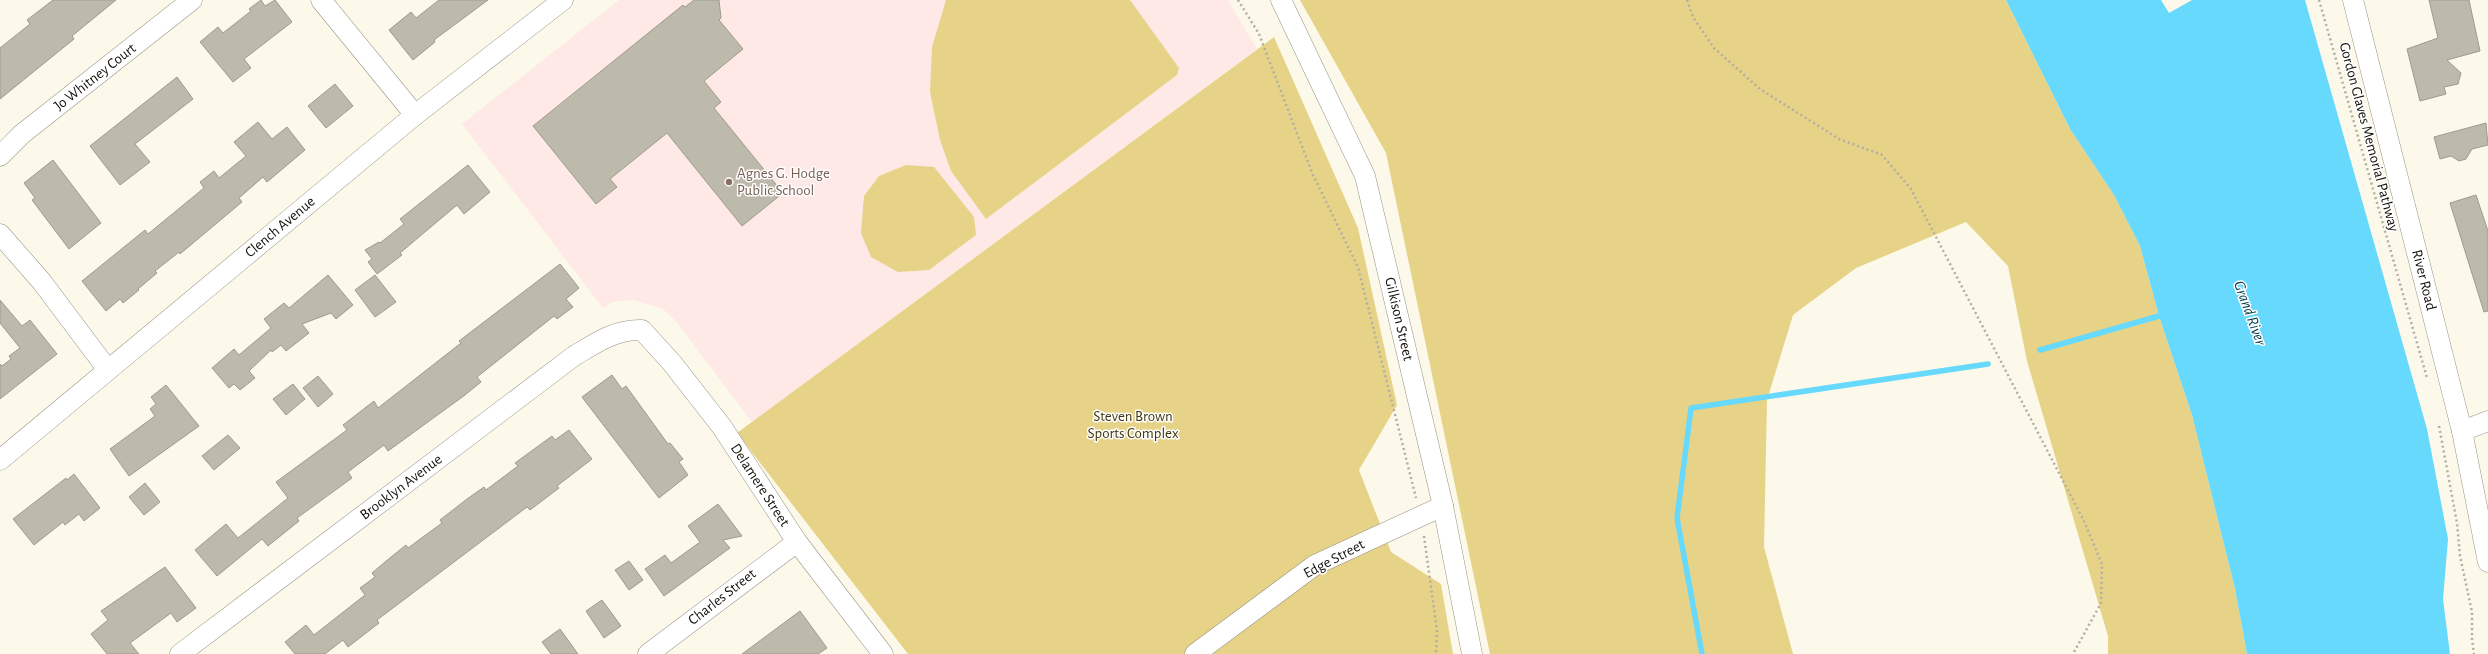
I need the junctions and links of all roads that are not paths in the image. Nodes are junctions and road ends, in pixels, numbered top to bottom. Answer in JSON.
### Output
{"nodes":[{"id":1,"x":192,"y":0,"type":"edge"},
{"id":2,"x":321,"y":0,"type":"edge"},
{"id":3,"x":563,"y":0,"type":"edge"},
{"id":4,"x":1281,"y":0,"type":"edge"},
{"id":5,"x":2353,"y":0,"type":"edge"},
{"id":6,"x":415,"y":115,"type":"junction"},
{"id":7,"x":0,"y":156,"type":"edge"},
{"id":8,"x":0,"y":234,"type":"edge"},
{"id":9,"x":628,"y":330,"type":"joint"},
{"id":10,"x":108,"y":370,"type":"junction"},
{"id":11,"x":2488,"y":422,"type":"edge"},
{"id":12,"x":2462,"y":431,"type":"junction"},
{"id":13,"x":0,"y":460,"type":"edge"},
{"id":14,"x":1443,"y":506,"type":"junction"},
{"id":15,"x":797,"y":542,"type":"junction"},
{"id":16,"x":2488,"y":562,"type":"edge"},
{"id":17,"x":180,"y":654,"type":"edge"},
{"id":18,"x":648,"y":654,"type":"edge"},
{"id":19,"x":883,"y":654,"type":"edge"},
{"id":20,"x":1195,"y":654,"type":"edge"},
{"id":21,"x":1472,"y":654,"type":"edge"}],
"edges":[{"from":1,"to":7,"type":"street","name":"Jo Whitney Court"},
{"from":2,"to":6,"type":"street"},
{"from":3,"to":6,"type":"street","name":"Clench Avenue"},
{"from":4,"to":14,"type":"street","name":"Gilkison Street"},
{"from":5,"to":12,"type":"street","name":"River Road"},
{"from":6,"to":10,"type":"street","name":"Clench Avenue"},
{"from":8,"to":10,"type":"street"},
{"from":9,"to":15,"type":"street","name":"Delamere Street"},
{"from":9,"to":17,"type":"street","name":"Brooklyn Avenue"},
{"from":10,"to":13,"type":"street","name":"Clench Avenue"},
{"from":11,"to":12,"type":"street"},
{"from":12,"to":16,"type":"street","name":"River Road"},
{"from":14,"to":20,"type":"street","name":"Edge Street"},
{"from":14,"to":21,"type":"street","name":"Gilkison Street"},
{"from":15,"to":18,"type":"street","name":"Charles Street"},
{"from":15,"to":19,"type":"street","name":"Delamere Street"}]}
